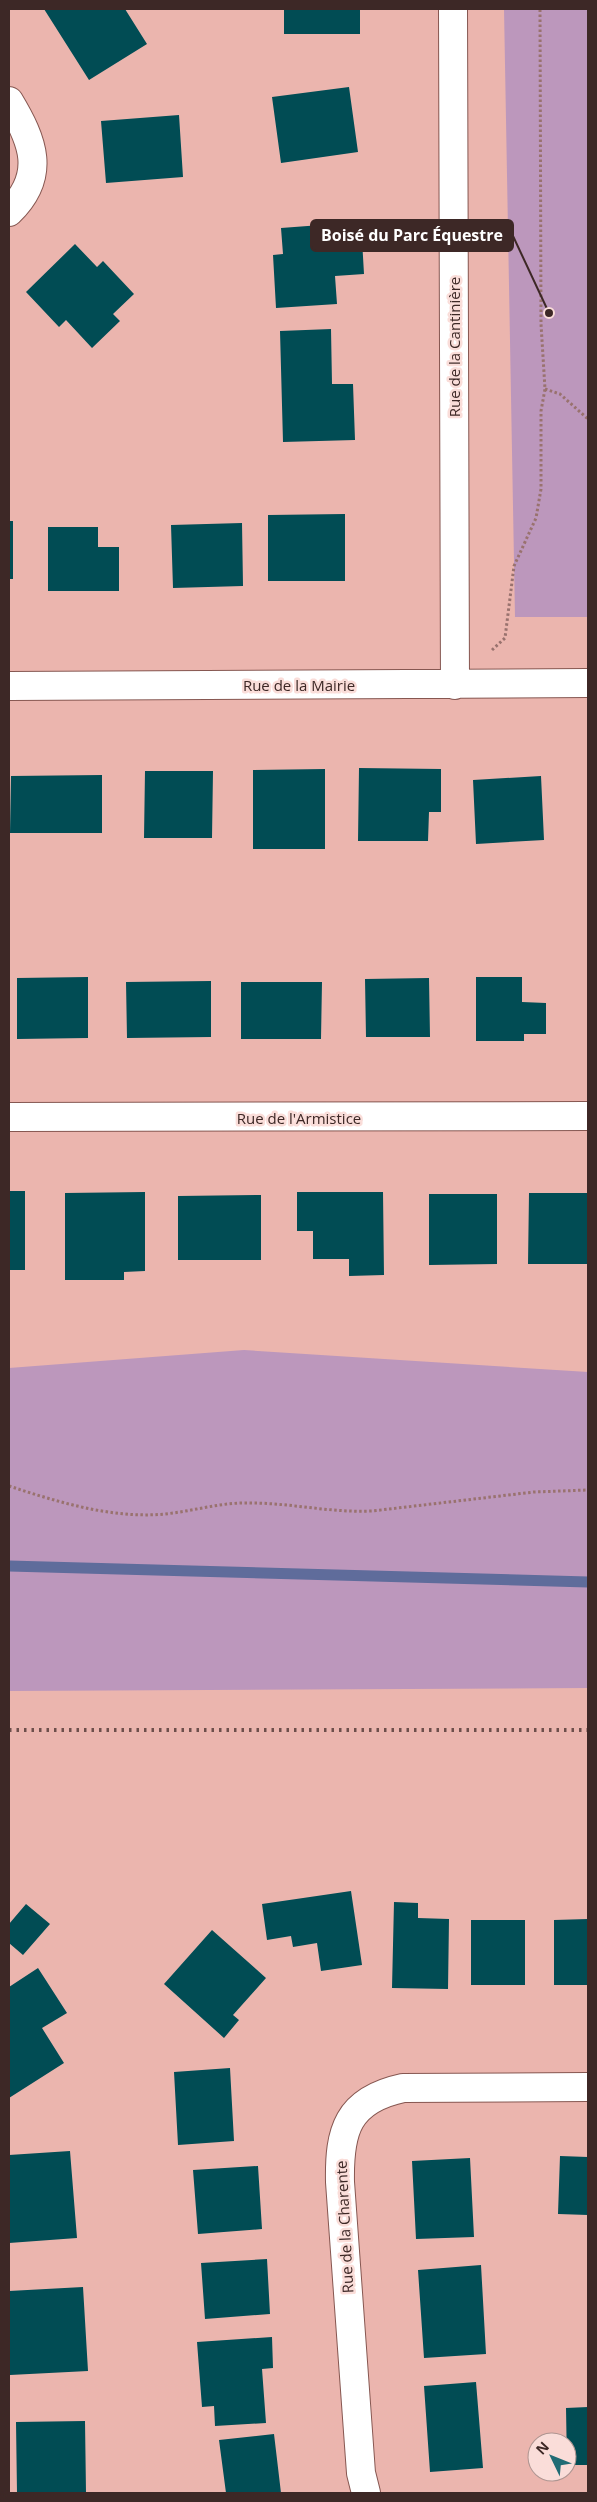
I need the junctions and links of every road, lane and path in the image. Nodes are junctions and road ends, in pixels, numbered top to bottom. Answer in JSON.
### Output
{"nodes":[{"id":1,"x":453,"y":9,"type":"edge"},
{"id":2,"x":540,"y":9,"type":"edge"},
{"id":3,"x":9,"y":101,"type":"edge"},
{"id":4,"x":9,"y":212,"type":"edge"},
{"id":5,"x":545,"y":389,"type":"junction"},
{"id":6,"x":588,"y":419,"type":"edge"},
{"id":7,"x":505,"y":638,"type":"dead end"},
{"id":8,"x":588,"y":683,"type":"edge"},
{"id":9,"x":456,"y":685,"type":"junction"},
{"id":10,"x":9,"y":686,"type":"edge"},
{"id":11,"x":588,"y":1116,"type":"edge"},
{"id":12,"x":9,"y":1117,"type":"edge"},
{"id":13,"x":9,"y":1486,"type":"edge"},
{"id":14,"x":588,"y":1490,"type":"edge"},
{"id":15,"x":588,"y":2087,"type":"edge"},
{"id":16,"x":366,"y":2493,"type":"edge"}],
"edges":[{"from":1,"to":9,"type":"street","name":"Rue de la Cantinière"},
{"from":2,"to":5,"type":"path"},
{"from":3,"to":4,"type":"street"},
{"from":5,"to":6,"type":"path"},
{"from":5,"to":7,"type":"path"},
{"from":8,"to":9,"type":"street","name":"Rue de la Mairie"},
{"from":9,"to":10,"type":"street","name":"Rue de la Mairie"},
{"from":11,"to":12,"type":"street","name":"Rue de l'Armistice"},
{"from":13,"to":14,"type":"path"},
{"from":15,"to":16,"type":"street","name":"Rue de la Charente"}]}
